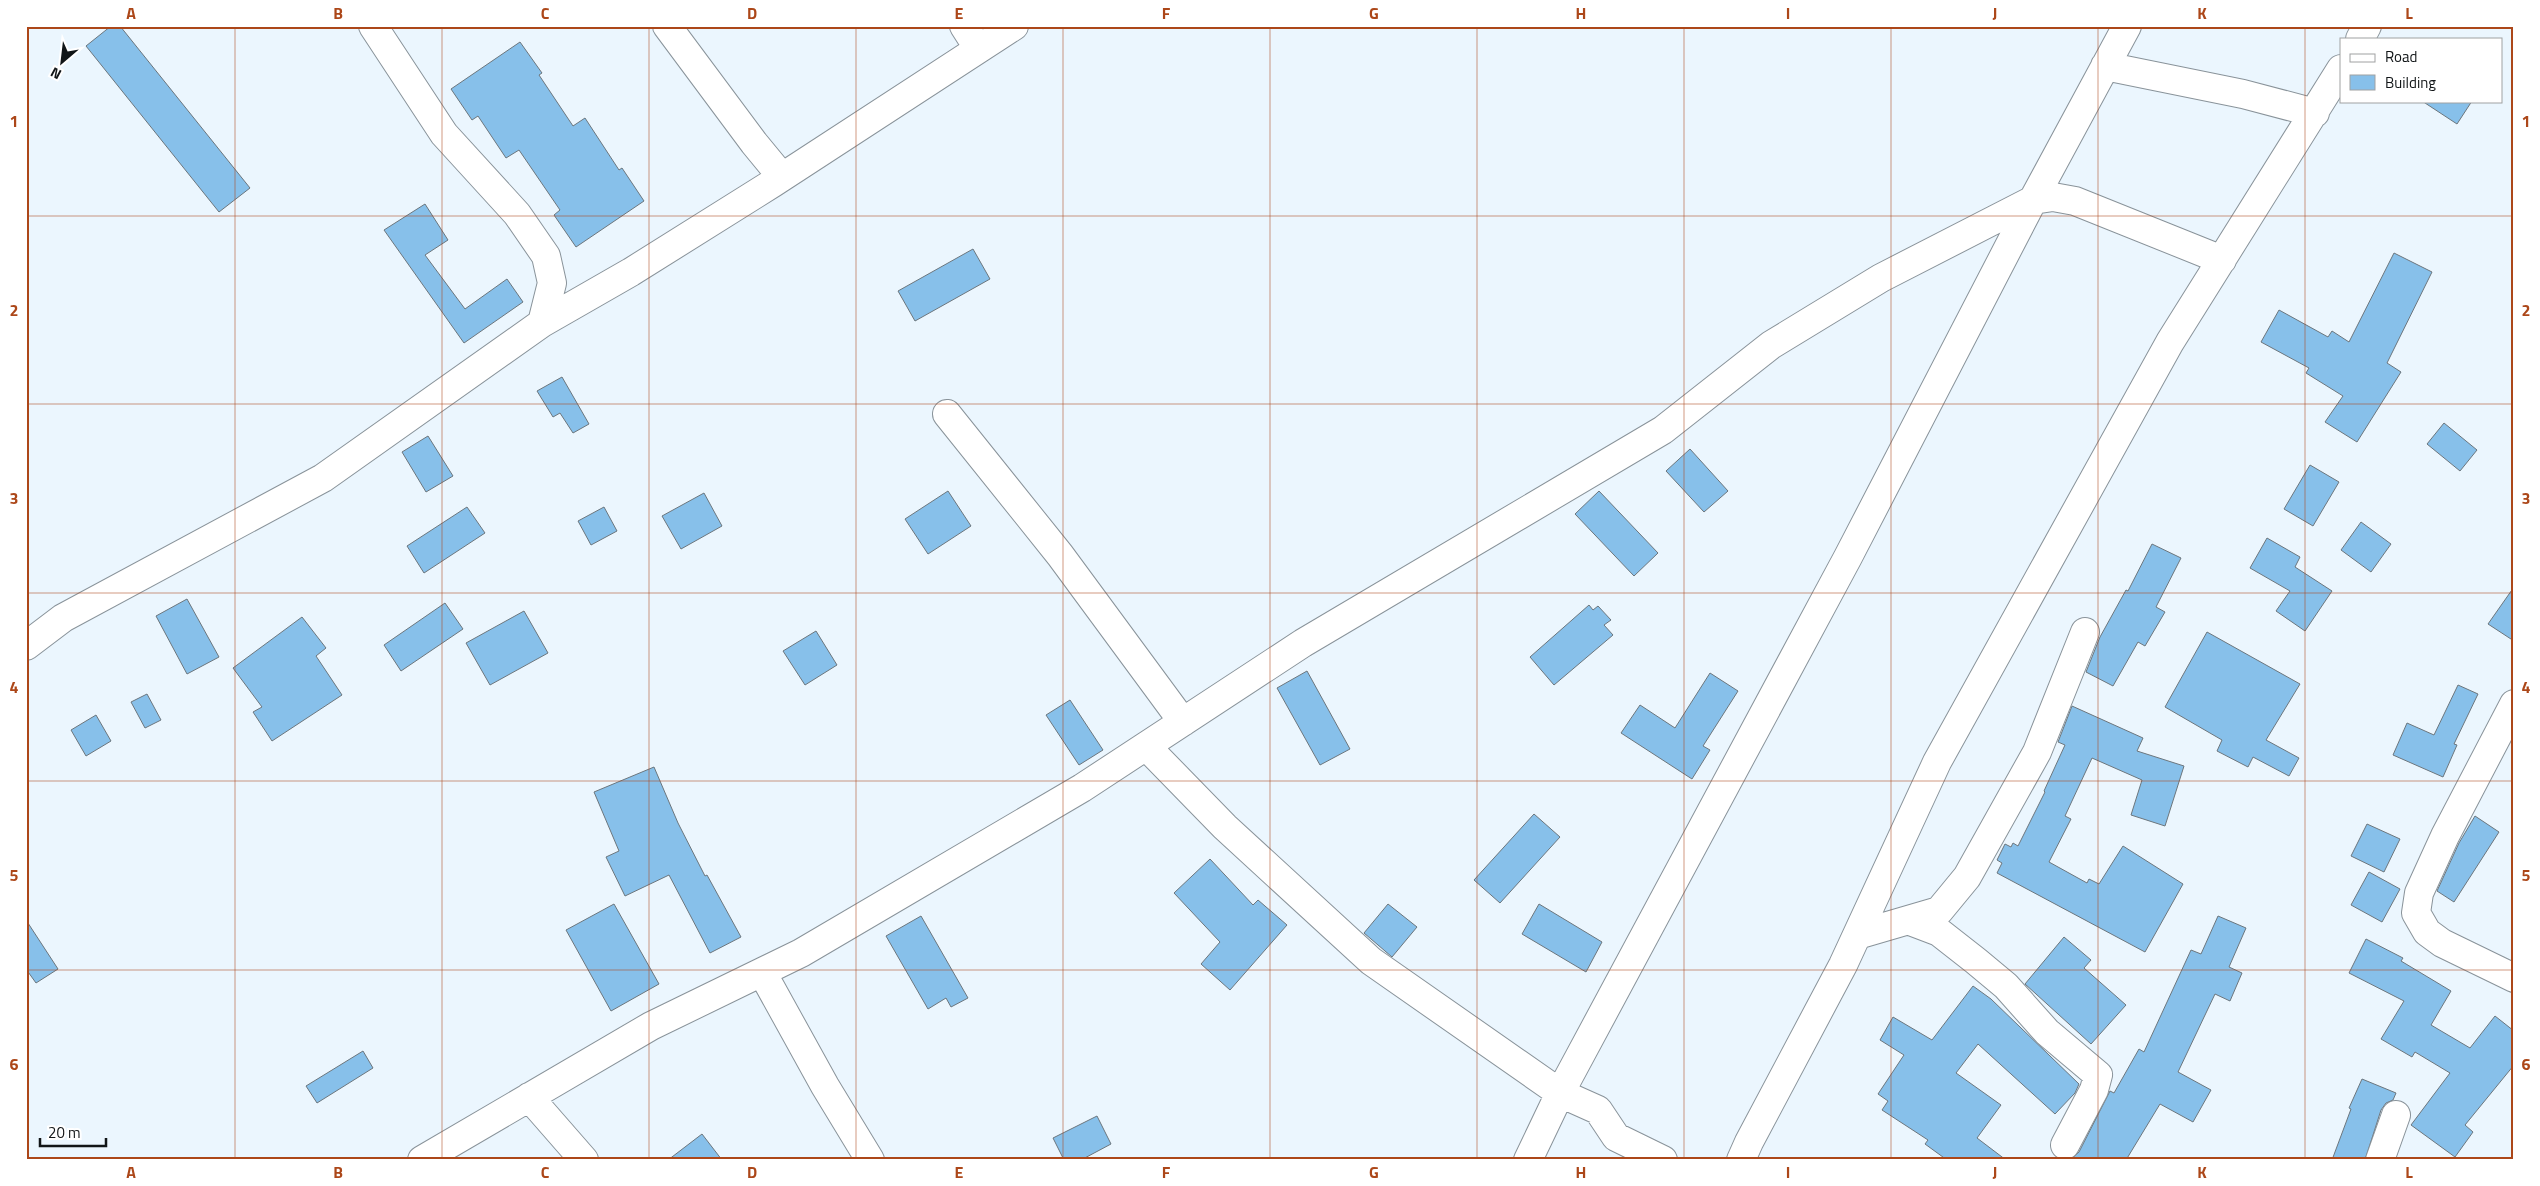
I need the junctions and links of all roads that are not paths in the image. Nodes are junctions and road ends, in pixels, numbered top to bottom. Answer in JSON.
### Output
{"nodes":[{"id":1,"x":373,"y":26,"type":"edge"},
{"id":2,"x":667,"y":26,"type":"edge"},
{"id":3,"x":1014,"y":26,"type":"edge"},
{"id":4,"x":2127,"y":26,"type":"edge"},
{"id":5,"x":2368,"y":26,"type":"edge"},
{"id":6,"x":971,"y":37,"type":"edge"},
{"id":7,"x":2361,"y":38,"type":"edge"},
{"id":8,"x":2106,"y":66,"type":"junction"},
{"id":9,"x":2340,"y":71,"type":"edge"},
{"id":10,"x":2315,"y":113,"type":"junction"},
{"id":11,"x":782,"y":177,"type":"junction"},
{"id":12,"x":2033,"y":200,"type":"junction"},
{"id":13,"x":2222,"y":260,"type":"junction"},
{"id":14,"x":542,"y":323,"type":"junction"},
{"id":15,"x":947,"y":414,"type":"dead end"},
{"id":16,"x":2086,"y":632,"type":"dead end"},
{"id":17,"x":26,"y":646,"type":"edge"},
{"id":18,"x":2514,"y":704,"type":"edge"},
{"id":19,"x":1183,"y":722,"type":"junction"},
{"id":20,"x":1146,"y":746,"type":"junction"},
{"id":21,"x":1910,"y":921,"type":"junction"},
{"id":22,"x":1857,"y":935,"type":"junction"},
{"id":23,"x":762,"y":972,"type":"junction"},
{"id":24,"x":2514,"y":978,"type":"edge"},
{"id":25,"x":1560,"y":1093,"type":"junction"},
{"id":26,"x":530,"y":1097,"type":"junction"},
{"id":27,"x":2396,"y":1115,"type":"dead end"},
{"id":28,"x":2065,"y":1146,"type":"dead end"},
{"id":29,"x":422,"y":1160,"type":"edge"},
{"id":30,"x":584,"y":1160,"type":"edge"},
{"id":31,"x":870,"y":1160,"type":"edge"},
{"id":32,"x":1528,"y":1160,"type":"edge"},
{"id":33,"x":1663,"y":1160,"type":"edge"},
{"id":34,"x":1741,"y":1160,"type":"edge"},
{"id":35,"x":2380,"y":1160,"type":"edge"}],
"edges":[{"from":1,"to":14,"type":"street"},
{"from":2,"to":11,"type":"street"},
{"from":3,"to":6,"type":"street"},
{"from":4,"to":8,"type":"street"},
{"from":5,"to":7,"type":"street"},
{"from":6,"to":11,"type":"street"},
{"from":8,"to":10,"type":"street"},
{"from":8,"to":12,"type":"street"},
{"from":9,"to":10,"type":"street"},
{"from":10,"to":13,"type":"street"},
{"from":11,"to":14,"type":"street"},
{"from":12,"to":13,"type":"street"},
{"from":12,"to":19,"type":"street"},
{"from":12,"to":25,"type":"street"},
{"from":13,"to":22,"type":"street"},
{"from":14,"to":17,"type":"street"},
{"from":15,"to":19,"type":"street"},
{"from":16,"to":21,"type":"street"},
{"from":18,"to":24,"type":"street"},
{"from":19,"to":20,"type":"street"},
{"from":20,"to":23,"type":"street"},
{"from":20,"to":25,"type":"street"},
{"from":21,"to":22,"type":"street"},
{"from":21,"to":28,"type":"street"},
{"from":22,"to":34,"type":"street"},
{"from":23,"to":26,"type":"street"},
{"from":23,"to":31,"type":"street"},
{"from":25,"to":32,"type":"street"},
{"from":25,"to":33,"type":"street"},
{"from":26,"to":29,"type":"street"},
{"from":26,"to":30,"type":"street"},
{"from":27,"to":35,"type":"street"}]}
